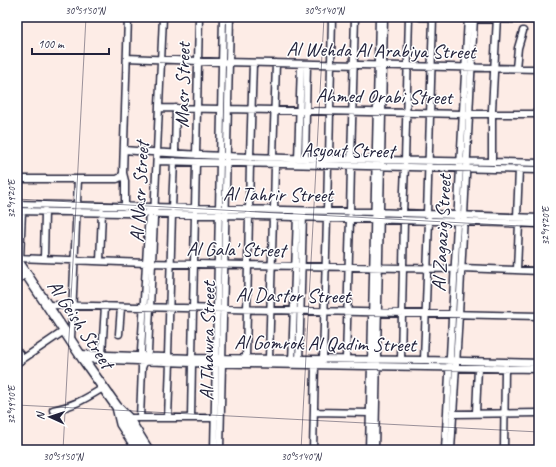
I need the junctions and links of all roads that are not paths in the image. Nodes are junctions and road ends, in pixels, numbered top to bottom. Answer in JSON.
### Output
{"nodes":[{"id":1,"x":128,"y":17,"type":"edge"},
{"id":2,"x":163,"y":17,"type":"edge"},
{"id":3,"x":199,"y":17,"type":"edge"},
{"id":4,"x":223,"y":17,"type":"edge"},
{"id":5,"x":230,"y":17,"type":"edge"},
{"id":6,"x":332,"y":17,"type":"edge"},
{"id":7,"x":355,"y":17,"type":"edge"},
{"id":8,"x":379,"y":17,"type":"edge"},
{"id":9,"x":384,"y":17,"type":"edge"},
{"id":10,"x":409,"y":17,"type":"edge"},
{"id":11,"x":420,"y":17,"type":"edge"},
{"id":12,"x":433,"y":17,"type":"edge"},
{"id":13,"x":471,"y":18,"type":"edge"},
{"id":14,"x":497,"y":18,"type":"edge"},
{"id":15,"x":515,"y":18,"type":"edge"},
{"id":16,"x":539,"y":20,"type":"edge"},
{"id":17,"x":523,"y":31,"type":"dead end"},
{"id":18,"x":127,"y":58,"type":"junction"},
{"id":19,"x":162,"y":60,"type":"junction"},
{"id":20,"x":198,"y":61,"type":"junction"},
{"id":21,"x":222,"y":62,"type":"junction"},
{"id":22,"x":229,"y":62,"type":"junction"},
{"id":23,"x":253,"y":63,"type":"junction"},
{"id":24,"x":276,"y":64,"type":"junction"},
{"id":25,"x":304,"y":64,"type":"junction"},
{"id":26,"x":331,"y":65,"type":"junction"},
{"id":27,"x":354,"y":65,"type":"junction"},
{"id":28,"x":381,"y":66,"type":"junction"},
{"id":29,"x":408,"y":66,"type":"junction"},
{"id":30,"x":431,"y":66,"type":"junction"},
{"id":31,"x":469,"y":67,"type":"junction"},
{"id":32,"x":494,"y":68,"type":"junction"},
{"id":33,"x":516,"y":68,"type":"junction"},
{"id":34,"x":539,"y":69,"type":"edge"},
{"id":35,"x":159,"y":108,"type":"junction"},
{"id":36,"x":176,"y":108,"type":"junction"},
{"id":37,"x":197,"y":108,"type":"junction"},
{"id":38,"x":220,"y":109,"type":"junction"},
{"id":39,"x":228,"y":109,"type":"junction"},
{"id":40,"x":251,"y":109,"type":"junction"},
{"id":41,"x":275,"y":110,"type":"junction"},
{"id":42,"x":303,"y":110,"type":"junction"},
{"id":43,"x":330,"y":111,"type":"junction"},
{"id":44,"x":352,"y":111,"type":"junction"},
{"id":45,"x":380,"y":111,"type":"junction"},
{"id":46,"x":406,"y":112,"type":"junction"},
{"id":47,"x":430,"y":113,"type":"junction"},
{"id":48,"x":466,"y":114,"type":"junction"},
{"id":49,"x":492,"y":114,"type":"junction"},
{"id":50,"x":539,"y":114,"type":"edge"},
{"id":51,"x":124,"y":150,"type":"junction"},
{"id":52,"x":157,"y":153,"type":"junction"},
{"id":53,"x":174,"y":153,"type":"junction"},
{"id":54,"x":196,"y":154,"type":"junction"},
{"id":55,"x":224,"y":155,"type":"junction"},
{"id":56,"x":250,"y":156,"type":"junction"},
{"id":57,"x":273,"y":157,"type":"junction"},
{"id":58,"x":302,"y":158,"type":"junction"},
{"id":59,"x":351,"y":159,"type":"junction"},
{"id":60,"x":379,"y":159,"type":"junction"},
{"id":61,"x":405,"y":160,"type":"junction"},
{"id":62,"x":157,"y":161,"type":"junction"},
{"id":63,"x":174,"y":161,"type":"junction"},
{"id":64,"x":196,"y":162,"type":"junction"},
{"id":65,"x":223,"y":162,"type":"junction"},
{"id":66,"x":329,"y":162,"type":"junction"},
{"id":67,"x":492,"y":162,"type":"junction"},
{"id":68,"x":250,"y":163,"type":"junction"},
{"id":69,"x":428,"y":163,"type":"junction"},
{"id":70,"x":539,"y":163,"type":"edge"},
{"id":71,"x":275,"y":164,"type":"junction"},
{"id":72,"x":463,"y":164,"type":"junction"},
{"id":73,"x":301,"y":165,"type":"junction"},
{"id":74,"x":351,"y":166,"type":"junction"},
{"id":75,"x":378,"y":166,"type":"junction"},
{"id":76,"x":405,"y":166,"type":"junction"},
{"id":77,"x":519,"y":169,"type":"junction"},
{"id":78,"x":539,"y":170,"type":"edge"},
{"id":79,"x":123,"y":173,"type":"junction"},
{"id":80,"x":17,"y":179,"type":"edge"},
{"id":81,"x":78,"y":179,"type":"junction"},
{"id":82,"x":17,"y":204,"type":"edge"},
{"id":83,"x":125,"y":207,"type":"junction"},
{"id":84,"x":77,"y":209,"type":"junction"},
{"id":85,"x":152,"y":210,"type":"junction"},
{"id":86,"x":19,"y":211,"type":"edge"},
{"id":87,"x":46,"y":211,"type":"junction"},
{"id":88,"x":172,"y":211,"type":"junction"},
{"id":89,"x":195,"y":211,"type":"junction"},
{"id":90,"x":102,"y":212,"type":"junction"},
{"id":91,"x":222,"y":212,"type":"junction"},
{"id":92,"x":350,"y":212,"type":"junction"},
{"id":93,"x":378,"y":212,"type":"junction"},
{"id":94,"x":249,"y":213,"type":"junction"},
{"id":95,"x":274,"y":213,"type":"junction"},
{"id":96,"x":403,"y":213,"type":"junction"},
{"id":97,"x":300,"y":214,"type":"junction"},
{"id":98,"x":327,"y":215,"type":"junction"},
{"id":99,"x":518,"y":216,"type":"junction"},
{"id":100,"x":428,"y":217,"type":"junction"},
{"id":101,"x":350,"y":218,"type":"junction"},
{"id":102,"x":461,"y":218,"type":"junction"},
{"id":103,"x":539,"y":218,"type":"edge"},
{"id":104,"x":377,"y":219,"type":"junction"},
{"id":105,"x":404,"y":220,"type":"junction"},
{"id":106,"x":519,"y":223,"type":"junction"},
{"id":107,"x":539,"y":224,"type":"edge"},
{"id":108,"x":18,"y":259,"type":"edge"},
{"id":109,"x":44,"y":259,"type":"junction"},
{"id":110,"x":74,"y":260,"type":"junction"},
{"id":111,"x":100,"y":261,"type":"junction"},
{"id":112,"x":149,"y":263,"type":"junction"},
{"id":113,"x":171,"y":263,"type":"junction"},
{"id":114,"x":194,"y":264,"type":"junction"},
{"id":115,"x":221,"y":264,"type":"junction"},
{"id":116,"x":248,"y":265,"type":"junction"},
{"id":117,"x":272,"y":266,"type":"junction"},
{"id":118,"x":298,"y":266,"type":"junction"},
{"id":119,"x":326,"y":267,"type":"junction"},
{"id":120,"x":348,"y":267,"type":"junction"},
{"id":121,"x":376,"y":267,"type":"junction"},
{"id":122,"x":403,"y":268,"type":"junction"},
{"id":123,"x":428,"y":268,"type":"junction"},
{"id":124,"x":458,"y":269,"type":"junction"},
{"id":125,"x":517,"y":270,"type":"junction"},
{"id":126,"x":539,"y":271,"type":"edge"},
{"id":127,"x":26,"y":274,"type":"junction"},
{"id":128,"x":17,"y":280,"type":"edge"},
{"id":129,"x":47,"y":305,"type":"junction"},
{"id":130,"x":72,"y":305,"type":"junction"},
{"id":131,"x":105,"y":306,"type":"junction"},
{"id":132,"x":121,"y":306,"type":"junction"},
{"id":133,"x":146,"y":307,"type":"junction"},
{"id":134,"x":170,"y":308,"type":"junction"},
{"id":135,"x":193,"y":309,"type":"junction"},
{"id":136,"x":220,"y":310,"type":"junction"},
{"id":137,"x":247,"y":310,"type":"junction"},
{"id":138,"x":271,"y":311,"type":"junction"},
{"id":139,"x":297,"y":311,"type":"junction"},
{"id":140,"x":324,"y":312,"type":"junction"},
{"id":141,"x":347,"y":312,"type":"junction"},
{"id":142,"x":375,"y":312,"type":"junction"},
{"id":143,"x":402,"y":313,"type":"junction"},
{"id":144,"x":426,"y":313,"type":"junction"},
{"id":145,"x":452,"y":314,"type":"junction"},
{"id":146,"x":459,"y":314,"type":"junction"},
{"id":147,"x":539,"y":316,"type":"edge"},
{"id":148,"x":64,"y":331,"type":"junction"},
{"id":149,"x":120,"y":334,"type":"dead end"},
{"id":150,"x":71,"y":341,"type":"junction"},
{"id":151,"x":17,"y":351,"type":"edge"},
{"id":152,"x":102,"y":354,"type":"junction"},
{"id":153,"x":81,"y":357,"type":"junction"},
{"id":154,"x":23,"y":358,"type":"junction"},
{"id":155,"x":246,"y":358,"type":"junction"},
{"id":156,"x":169,"y":359,"type":"junction"},
{"id":157,"x":269,"y":359,"type":"junction"},
{"id":158,"x":346,"y":359,"type":"junction"},
{"id":159,"x":143,"y":360,"type":"junction"},
{"id":160,"x":192,"y":360,"type":"junction"},
{"id":161,"x":323,"y":360,"type":"junction"},
{"id":162,"x":400,"y":360,"type":"junction"},
{"id":163,"x":424,"y":360,"type":"junction"},
{"id":164,"x":219,"y":361,"type":"junction"},
{"id":165,"x":453,"y":361,"type":"junction"},
{"id":166,"x":296,"y":362,"type":"junction"},
{"id":167,"x":17,"y":363,"type":"edge"},
{"id":168,"x":374,"y":363,"type":"junction"},
{"id":169,"x":539,"y":363,"type":"edge"},
{"id":170,"x":315,"y":365,"type":"junction"},
{"id":171,"x":453,"y":368,"type":"junction"},
{"id":172,"x":478,"y":368,"type":"junction"},
{"id":173,"x":505,"y":368,"type":"junction"},
{"id":174,"x":539,"y":369,"type":"edge"},
{"id":175,"x":103,"y":388,"type":"junction"},
{"id":176,"x":53,"y":410,"type":"dead end"},
{"id":177,"x":314,"y":412,"type":"junction"},
{"id":178,"x":370,"y":413,"type":"junction"},
{"id":179,"x":476,"y":413,"type":"junction"},
{"id":180,"x":504,"y":413,"type":"junction"},
{"id":181,"x":539,"y":413,"type":"edge"},
{"id":182,"x":453,"y":414,"type":"junction"},
{"id":183,"x":123,"y":418,"type":"junction"},
{"id":184,"x":140,"y":418,"type":"junction"},
{"id":185,"x":168,"y":418,"type":"junction"},
{"id":186,"x":191,"y":418,"type":"junction"},
{"id":187,"x":215,"y":418,"type":"junction"},
{"id":188,"x":138,"y":450,"type":"edge"},
{"id":189,"x":148,"y":450,"type":"edge"},
{"id":190,"x":214,"y":450,"type":"edge"},
{"id":191,"x":220,"y":450,"type":"edge"},
{"id":192,"x":313,"y":450,"type":"edge"},
{"id":193,"x":369,"y":450,"type":"edge"},
{"id":194,"x":375,"y":450,"type":"edge"},
{"id":195,"x":445,"y":450,"type":"edge"},
{"id":196,"x":451,"y":450,"type":"edge"},
{"id":197,"x":504,"y":450,"type":"edge"}],
"edges":[{"from":1,"to":18,"type":"street"},
{"from":2,"to":19,"type":"street","name":"Al Nasr Street"},
{"from":3,"to":20,"type":"street","name":"Masr Street"},
{"from":4,"to":21,"type":"street","name":"Al Thawra Street"},
{"from":5,"to":22,"type":"street","name":"Al Thawra Street"},
{"from":6,"to":26,"type":"street"},
{"from":7,"to":27,"type":"street"},
{"from":8,"to":28,"type":"street"},
{"from":9,"to":28,"type":"street"},
{"from":10,"to":29,"type":"street"},
{"from":11,"to":12,"type":"street"},
{"from":12,"to":13,"type":"street"},
{"from":12,"to":30,"type":"street"},
{"from":13,"to":14,"type":"street"},
{"from":13,"to":31,"type":"street","name":"Al Zagazig Street"},
{"from":14,"to":15,"type":"street"},
{"from":14,"to":32,"type":"street"},
{"from":15,"to":16,"type":"street"},
{"from":17,"to":33,"type":"street"},
{"from":18,"to":19,"type":"street","name":"Al Wehda Al Arabiya Street"},
{"from":18,"to":51,"type":"street"},
{"from":19,"to":20,"type":"street","name":"Al Wehda Al Arabiya Street"},
{"from":19,"to":35,"type":"street","name":"Al Nasr Street"},
{"from":20,"to":21,"type":"street","name":"Al Wehda Al Arabiya Street"},
{"from":20,"to":37,"type":"street","name":"Masr Street"},
{"from":21,"to":22,"type":"street","name":"Al Wehda Al Arabiya Street"},
{"from":21,"to":38,"type":"street","name":"Al Thawra Street"},
{"from":22,"to":23,"type":"street","name":"Al Wehda Al Arabiya Street"},
{"from":22,"to":39,"type":"street","name":"Al Thawra Street"},
{"from":23,"to":24,"type":"street","name":"Al Wehda Al Arabiya Street"},
{"from":23,"to":40,"type":"street"},
{"from":24,"to":25,"type":"street","name":"Al Wehda Al Arabiya Street"},
{"from":24,"to":41,"type":"street"},
{"from":25,"to":26,"type":"street","name":"Al Wehda Al Arabiya Street"},
{"from":25,"to":42,"type":"street"},
{"from":26,"to":27,"type":"street","name":"Al Wehda Al Arabiya Street"},
{"from":26,"to":43,"type":"street"},
{"from":27,"to":28,"type":"street","name":"Al Wehda Al Arabiya Street"},
{"from":27,"to":44,"type":"street"},
{"from":28,"to":29,"type":"street","name":"Al Wehda Al Arabiya Street"},
{"from":28,"to":45,"type":"street"},
{"from":29,"to":30,"type":"street","name":"Al Wehda Al Arabiya Street"},
{"from":29,"to":46,"type":"street"},
{"from":30,"to":31,"type":"street","name":"Al Wehda Al Arabiya Street"},
{"from":30,"to":47,"type":"street"},
{"from":31,"to":32,"type":"street","name":"Al Wehda Al Arabiya Street"},
{"from":31,"to":48,"type":"street","name":"Al Zagazig Street"},
{"from":32,"to":33,"type":"street","name":"Al Wehda Al Arabiya Street"},
{"from":32,"to":49,"type":"street"},
{"from":33,"to":34,"type":"street","name":"Al Wehda Al Arabiya Street"},
{"from":35,"to":36,"type":"street"},
{"from":35,"to":52,"type":"street","name":"Al Nasr Street"},
{"from":36,"to":37,"type":"street"},
{"from":36,"to":53,"type":"street"},
{"from":37,"to":38,"type":"street"},
{"from":37,"to":54,"type":"street","name":"Masr Street"},
{"from":38,"to":55,"type":"street","name":"Al Thawra Street"},
{"from":39,"to":40,"type":"street","name":"Ahmed Orabi Street"},
{"from":39,"to":55,"type":"street","name":"Al Thawra Street"},
{"from":40,"to":41,"type":"street","name":"Ahmed Orabi Street"},
{"from":40,"to":56,"type":"street"},
{"from":41,"to":42,"type":"street","name":"Ahmed Orabi Street"},
{"from":41,"to":57,"type":"street"},
{"from":42,"to":43,"type":"street","name":"Ahmed Orabi Street"},
{"from":42,"to":58,"type":"street"},
{"from":43,"to":44,"type":"street","name":"Ahmed Orabi Street"},
{"from":43,"to":66,"type":"street"},
{"from":44,"to":45,"type":"street","name":"Ahmed Orabi Street"},
{"from":44,"to":59,"type":"street"},
{"from":45,"to":46,"type":"street","name":"Ahmed Orabi Street"},
{"from":45,"to":60,"type":"street"},
{"from":46,"to":47,"type":"street","name":"Ahmed Orabi Street"},
{"from":46,"to":61,"type":"street"},
{"from":47,"to":48,"type":"street","name":"Ahmed Orabi Street"},
{"from":47,"to":69,"type":"street"},
{"from":48,"to":49,"type":"street","name":"Ahmed Orabi Street"},
{"from":48,"to":72,"type":"street","name":"Al Zagazig Street"},
{"from":49,"to":50,"type":"street","name":"Ahmed Orabi Street"},
{"from":49,"to":67,"type":"street"},
{"from":51,"to":52,"type":"street","name":"Asyout Street"},
{"from":51,"to":79,"type":"street"},
{"from":52,"to":53,"type":"street","name":"Asyout Street"},
{"from":52,"to":62,"type":"street","name":"Al Nasr Street"},
{"from":53,"to":54,"type":"street","name":"Asyout Street"},
{"from":54,"to":55,"type":"street","name":"Asyout Street"},
{"from":55,"to":56,"type":"street","name":"Asyout Street"},
{"from":55,"to":65,"type":"street","name":"Al Thawra Street"},
{"from":56,"to":57,"type":"street","name":"Asyout Street"},
{"from":57,"to":58,"type":"street","name":"Asyout Street"},
{"from":58,"to":66,"type":"street","name":"Asyout Street"},
{"from":58,"to":73,"type":"street"},
{"from":59,"to":60,"type":"street","name":"Asyout Street"},
{"from":59,"to":66,"type":"street","name":"Asyout Street"},
{"from":60,"to":61,"type":"street","name":"Asyout Street"},
{"from":60,"to":75,"type":"street"},
{"from":61,"to":69,"type":"street","name":"Asyout Street"},
{"from":62,"to":63,"type":"street","name":"Asyout Street"},
{"from":62,"to":85,"type":"street","name":"Al Nasr Street"},
{"from":63,"to":64,"type":"street","name":"Asyout Street"},
{"from":63,"to":88,"type":"street"},
{"from":64,"to":65,"type":"street","name":"Asyout Street"},
{"from":64,"to":89,"type":"street"},
{"from":65,"to":68,"type":"street","name":"Asyout Street"},
{"from":65,"to":91,"type":"street","name":"Al Thawra Street"},
{"from":66,"to":73,"type":"street","name":"Asyout Street"},
{"from":66,"to":74,"type":"street","name":"Asyout Street"},
{"from":66,"to":98,"type":"street"},
{"from":67,"to":70,"type":"street","name":"Asyout Street"},
{"from":67,"to":72,"type":"street","name":"Asyout Street"},
{"from":68,"to":71,"type":"street","name":"Asyout Street"},
{"from":68,"to":94,"type":"street"},
{"from":69,"to":72,"type":"street","name":"Asyout Street"},
{"from":69,"to":76,"type":"street","name":"Asyout Street"},
{"from":69,"to":100,"type":"street"},
{"from":71,"to":73,"type":"street","name":"Asyout Street"},
{"from":71,"to":95,"type":"street"},
{"from":72,"to":77,"type":"street","name":"Asyout Street"},
{"from":72,"to":102,"type":"street","name":"Al Zagazig Street"},
{"from":74,"to":75,"type":"street","name":"Asyout Street"},
{"from":74,"to":92,"type":"street"},
{"from":75,"to":76,"type":"street","name":"Asyout Street"},
{"from":75,"to":93,"type":"street"},
{"from":76,"to":96,"type":"street"},
{"from":77,"to":78,"type":"street","name":"Asyout Street"},
{"from":77,"to":99,"type":"street"},
{"from":79,"to":81,"type":"street"},
{"from":79,"to":83,"type":"street"},
{"from":80,"to":81,"type":"street"},
{"from":81,"to":84,"type":"street"},
{"from":82,"to":84,"type":"street","name":"Al Tahrir Street"},
{"from":83,"to":84,"type":"street","name":"Al Tahrir Street"},
{"from":83,"to":85,"type":"street","name":"Al Tahrir Street"},
{"from":84,"to":87,"type":"street","name":"Al Tahrir Street"},
{"from":84,"to":90,"type":"street","name":"Al Tahrir Street"},
{"from":84,"to":110,"type":"street"},
{"from":85,"to":88,"type":"street","name":"Al Tahrir Street"},
{"from":85,"to":90,"type":"street","name":"Al Tahrir Street"},
{"from":85,"to":112,"type":"street","name":"Al Nasr Street"},
{"from":86,"to":87,"type":"street","name":"Al Tahrir Street"},
{"from":86,"to":108,"type":"street"},
{"from":87,"to":109,"type":"street"},
{"from":88,"to":89,"type":"street","name":"Al Tahrir Street"},
{"from":88,"to":113,"type":"street"},
{"from":89,"to":91,"type":"street","name":"Al Tahrir Street"},
{"from":89,"to":114,"type":"street"},
{"from":90,"to":111,"type":"street"},
{"from":91,"to":94,"type":"street","name":"Al Tahrir Street"},
{"from":91,"to":115,"type":"street","name":"Al Thawra Street"},
{"from":92,"to":93,"type":"street","name":"Al Tahrir Street"},
{"from":92,"to":98,"type":"street","name":"Al Tahrir Street"},
{"from":93,"to":96,"type":"street","name":"Al Tahrir Street"},
{"from":93,"to":104,"type":"street"},
{"from":94,"to":95,"type":"street","name":"Al Tahrir Street"},
{"from":94,"to":116,"type":"street"},
{"from":95,"to":97,"type":"street","name":"Al Tahrir Street"},
{"from":95,"to":117,"type":"street"},
{"from":96,"to":100,"type":"street","name":"Al Tahrir Street"},
{"from":97,"to":98,"type":"street","name":"Al Tahrir Street"},
{"from":97,"to":118,"type":"street"},
{"from":98,"to":101,"type":"street","name":"Al Tahrir Street"},
{"from":98,"to":119,"type":"street"},
{"from":99,"to":102,"type":"street","name":"Al Tahrir Street"},
{"from":99,"to":103,"type":"street","name":"Al Tahrir Street"},
{"from":100,"to":102,"type":"street","name":"Al Tahrir Street"},
{"from":100,"to":105,"type":"street","name":"Al Tahrir Street"},
{"from":100,"to":123,"type":"street"},
{"from":101,"to":104,"type":"street","name":"Al Tahrir Street"},
{"from":101,"to":120,"type":"street"},
{"from":102,"to":106,"type":"street","name":"Al Tahrir Street"},
{"from":102,"to":124,"type":"street","name":"Al Zagazig Street"},
{"from":104,"to":105,"type":"street","name":"Al Tahrir Street"},
{"from":104,"to":121,"type":"street"},
{"from":105,"to":122,"type":"street"},
{"from":106,"to":107,"type":"street","name":"Al Tahrir Street"},
{"from":106,"to":125,"type":"street"},
{"from":108,"to":109,"type":"street","name":"Al Gala' Street"},
{"from":108,"to":127,"type":"main road","name":"Al Geish Street"},
{"from":109,"to":110,"type":"street","name":"Al Gala' Street"},
{"from":110,"to":111,"type":"street","name":"Al Gala' Street"},
{"from":110,"to":130,"type":"street"},
{"from":111,"to":112,"type":"street","name":"Al Gala' Street"},
{"from":112,"to":113,"type":"street","name":"Al Gala' Street"},
{"from":112,"to":133,"type":"street","name":"Al Nasr Street"},
{"from":113,"to":114,"type":"street","name":"Al Gala' Street"},
{"from":113,"to":134,"type":"street"},
{"from":114,"to":115,"type":"street","name":"Al Gala' Street"},
{"from":114,"to":135,"type":"street"},
{"from":115,"to":116,"type":"street","name":"Al Gala' Street"},
{"from":115,"to":136,"type":"street","name":"Al Thawra Street"},
{"from":116,"to":117,"type":"street","name":"Al Gala' Street"},
{"from":116,"to":137,"type":"street"},
{"from":117,"to":118,"type":"street","name":"Al Gala' Street"},
{"from":117,"to":138,"type":"street"},
{"from":118,"to":119,"type":"street","name":"Al Gala' Street"},
{"from":118,"to":139,"type":"street"},
{"from":119,"to":120,"type":"street","name":"Al Gala' Street"},
{"from":119,"to":140,"type":"street"},
{"from":120,"to":121,"type":"street","name":"Al Gala' Street"},
{"from":120,"to":141,"type":"street"},
{"from":121,"to":122,"type":"street","name":"Al Gala' Street"},
{"from":121,"to":142,"type":"street"},
{"from":122,"to":123,"type":"street","name":"Al Gala' Street"},
{"from":122,"to":143,"type":"street"},
{"from":123,"to":124,"type":"street","name":"Al Gala' Street"},
{"from":123,"to":144,"type":"street"},
{"from":124,"to":125,"type":"street","name":"Al Gala' Street"},
{"from":124,"to":145,"type":"street","name":"Al Zagazig Street"},
{"from":124,"to":146,"type":"street","name":"Al Zagazig Street"},
{"from":125,"to":126,"type":"street","name":"Al Gala' Street"},
{"from":127,"to":128,"type":"street"},
{"from":127,"to":129,"type":"main road","name":"Al Geish Street"},
{"from":129,"to":130,"type":"street","name":"Al Dastor Street"},
{"from":129,"to":148,"type":"main road","name":"Al Geish Street"},
{"from":130,"to":131,"type":"street","name":"Al Dastor Street"},
{"from":130,"to":150,"type":"street"},
{"from":131,"to":132,"type":"street","name":"Al Dastor Street"},
{"from":131,"to":152,"type":"street"},
{"from":132,"to":133,"type":"street","name":"Al Dastor Street"},
{"from":132,"to":149,"type":"street"},
{"from":133,"to":134,"type":"street","name":"Al Dastor Street"},
{"from":133,"to":159,"type":"street","name":"Al Nasr Street"},
{"from":134,"to":135,"type":"street","name":"Al Dastor Street"},
{"from":134,"to":156,"type":"street"},
{"from":135,"to":136,"type":"street","name":"Al Dastor Street"},
{"from":135,"to":160,"type":"street"},
{"from":136,"to":137,"type":"street","name":"Al Dastor Street"},
{"from":136,"to":164,"type":"street","name":"Al Thawra Street"},
{"from":137,"to":138,"type":"street","name":"Al Dastor Street"},
{"from":137,"to":155,"type":"street"},
{"from":138,"to":139,"type":"street","name":"Al Dastor Street"},
{"from":138,"to":157,"type":"street"},
{"from":139,"to":140,"type":"street","name":"Al Dastor Street"},
{"from":139,"to":166,"type":"street"},
{"from":140,"to":141,"type":"street","name":"Al Dastor Street"},
{"from":140,"to":161,"type":"street"},
{"from":141,"to":142,"type":"street","name":"Al Dastor Street"},
{"from":141,"to":158,"type":"street"},
{"from":142,"to":143,"type":"street","name":"Al Dastor Street"},
{"from":142,"to":168,"type":"street"},
{"from":143,"to":144,"type":"street","name":"Al Dastor Street"},
{"from":143,"to":162,"type":"street"},
{"from":144,"to":145,"type":"street","name":"Al Dastor Street"},
{"from":144,"to":163,"type":"street"},
{"from":145,"to":146,"type":"street","name":"Al Dastor Street"},
{"from":145,"to":165,"type":"street","name":"Al Zagazig Street"},
{"from":146,"to":147,"type":"street","name":"Al Dastor Street"},
{"from":146,"to":165,"type":"street","name":"Al Zagazig Street"},
{"from":148,"to":150,"type":"main road","name":"Al Geish Street"},
{"from":148,"to":154,"type":"street"},
{"from":150,"to":153,"type":"main road","name":"Al Geish Street"},
{"from":151,"to":154,"type":"street"},
{"from":152,"to":153,"type":"street","name":"Al Gomrok Al Qadim Street"},
{"from":152,"to":159,"type":"street","name":"Al Gomrok Al Qadim Street"},
{"from":153,"to":159,"type":"street","name":"Al Gomrok Al Qadim Street"},
{"from":153,"to":175,"type":"main road","name":"Al Geish Street"},
{"from":154,"to":167,"type":"street"},
{"from":155,"to":157,"type":"street","name":"Al Gomrok Al Qadim Street"},
{"from":155,"to":164,"type":"street","name":"Al Gomrok Al Qadim Street"},
{"from":156,"to":159,"type":"street","name":"Al Gomrok Al Qadim Street"},
{"from":156,"to":160,"type":"street","name":"Al Gomrok Al Qadim Street"},
{"from":156,"to":185,"type":"street"},
{"from":157,"to":166,"type":"street","name":"Al Gomrok Al Qadim Street"},
{"from":158,"to":161,"type":"street","name":"Al Gomrok Al Qadim Street"},
{"from":158,"to":168,"type":"street","name":"Al Gomrok Al Qadim Street"},
{"from":159,"to":184,"type":"street","name":"Al Nasr Street"},
{"from":160,"to":164,"type":"street","name":"Al Gomrok Al Qadim Street"},
{"from":160,"to":186,"type":"street"},
{"from":161,"to":166,"type":"street","name":"Al Gomrok Al Qadim Street"},
{"from":162,"to":163,"type":"street","name":"Al Gomrok Al Qadim Street"},
{"from":162,"to":168,"type":"street","name":"Al Gomrok Al Qadim Street"},
{"from":163,"to":165,"type":"street","name":"Al Gomrok Al Qadim Street"},
{"from":164,"to":166,"type":"street","name":"Al Gomrok Al Qadim Street"},
{"from":164,"to":187,"type":"street","name":"Al Thawra Street"},
{"from":164,"to":191,"type":"street","name":"Al Thawra Street"},
{"from":165,"to":169,"type":"street","name":"Al Gomrok Al Qadim Street"},
{"from":165,"to":171,"type":"street","name":"Al Zagazig Street"},
{"from":166,"to":170,"type":"street","name":"Al Gomrok Al Qadim Street"},
{"from":168,"to":170,"type":"street","name":"Al Gomrok Al Qadim Street"},
{"from":168,"to":171,"type":"street","name":"Al Gomrok Al Qadim Street"},
{"from":168,"to":178,"type":"street"},
{"from":168,"to":194,"type":"street"},
{"from":170,"to":177,"type":"street"},
{"from":171,"to":172,"type":"street","name":"Al Gomrok Al Qadim Street"},
{"from":171,"to":182,"type":"street","name":"Al Zagazig Street"},
{"from":171,"to":195,"type":"street","name":"Al Zagazig Street"},
{"from":172,"to":173,"type":"street","name":"Al Gomrok Al Qadim Street"},
{"from":172,"to":179,"type":"street"},
{"from":173,"to":174,"type":"street","name":"Al Gomrok Al Qadim Street"},
{"from":173,"to":180,"type":"street"},
{"from":175,"to":176,"type":"street"},
{"from":175,"to":183,"type":"main road","name":"Al Geish Street"},
{"from":177,"to":178,"type":"street"},
{"from":177,"to":192,"type":"street"},
{"from":178,"to":193,"type":"street"},
{"from":179,"to":180,"type":"street"},
{"from":179,"to":182,"type":"street"},
{"from":180,"to":181,"type":"street"},
{"from":180,"to":197,"type":"street"},
{"from":182,"to":196,"type":"street","name":"Al Zagazig Street"},
{"from":183,"to":184,"type":"street"},
{"from":183,"to":188,"type":"main road"},
{"from":183,"to":189,"type":"main road"},
{"from":184,"to":185,"type":"street"},
{"from":185,"to":186,"type":"street"},
{"from":186,"to":187,"type":"street"},
{"from":187,"to":190,"type":"street","name":"Al Thawra Street"}]}
